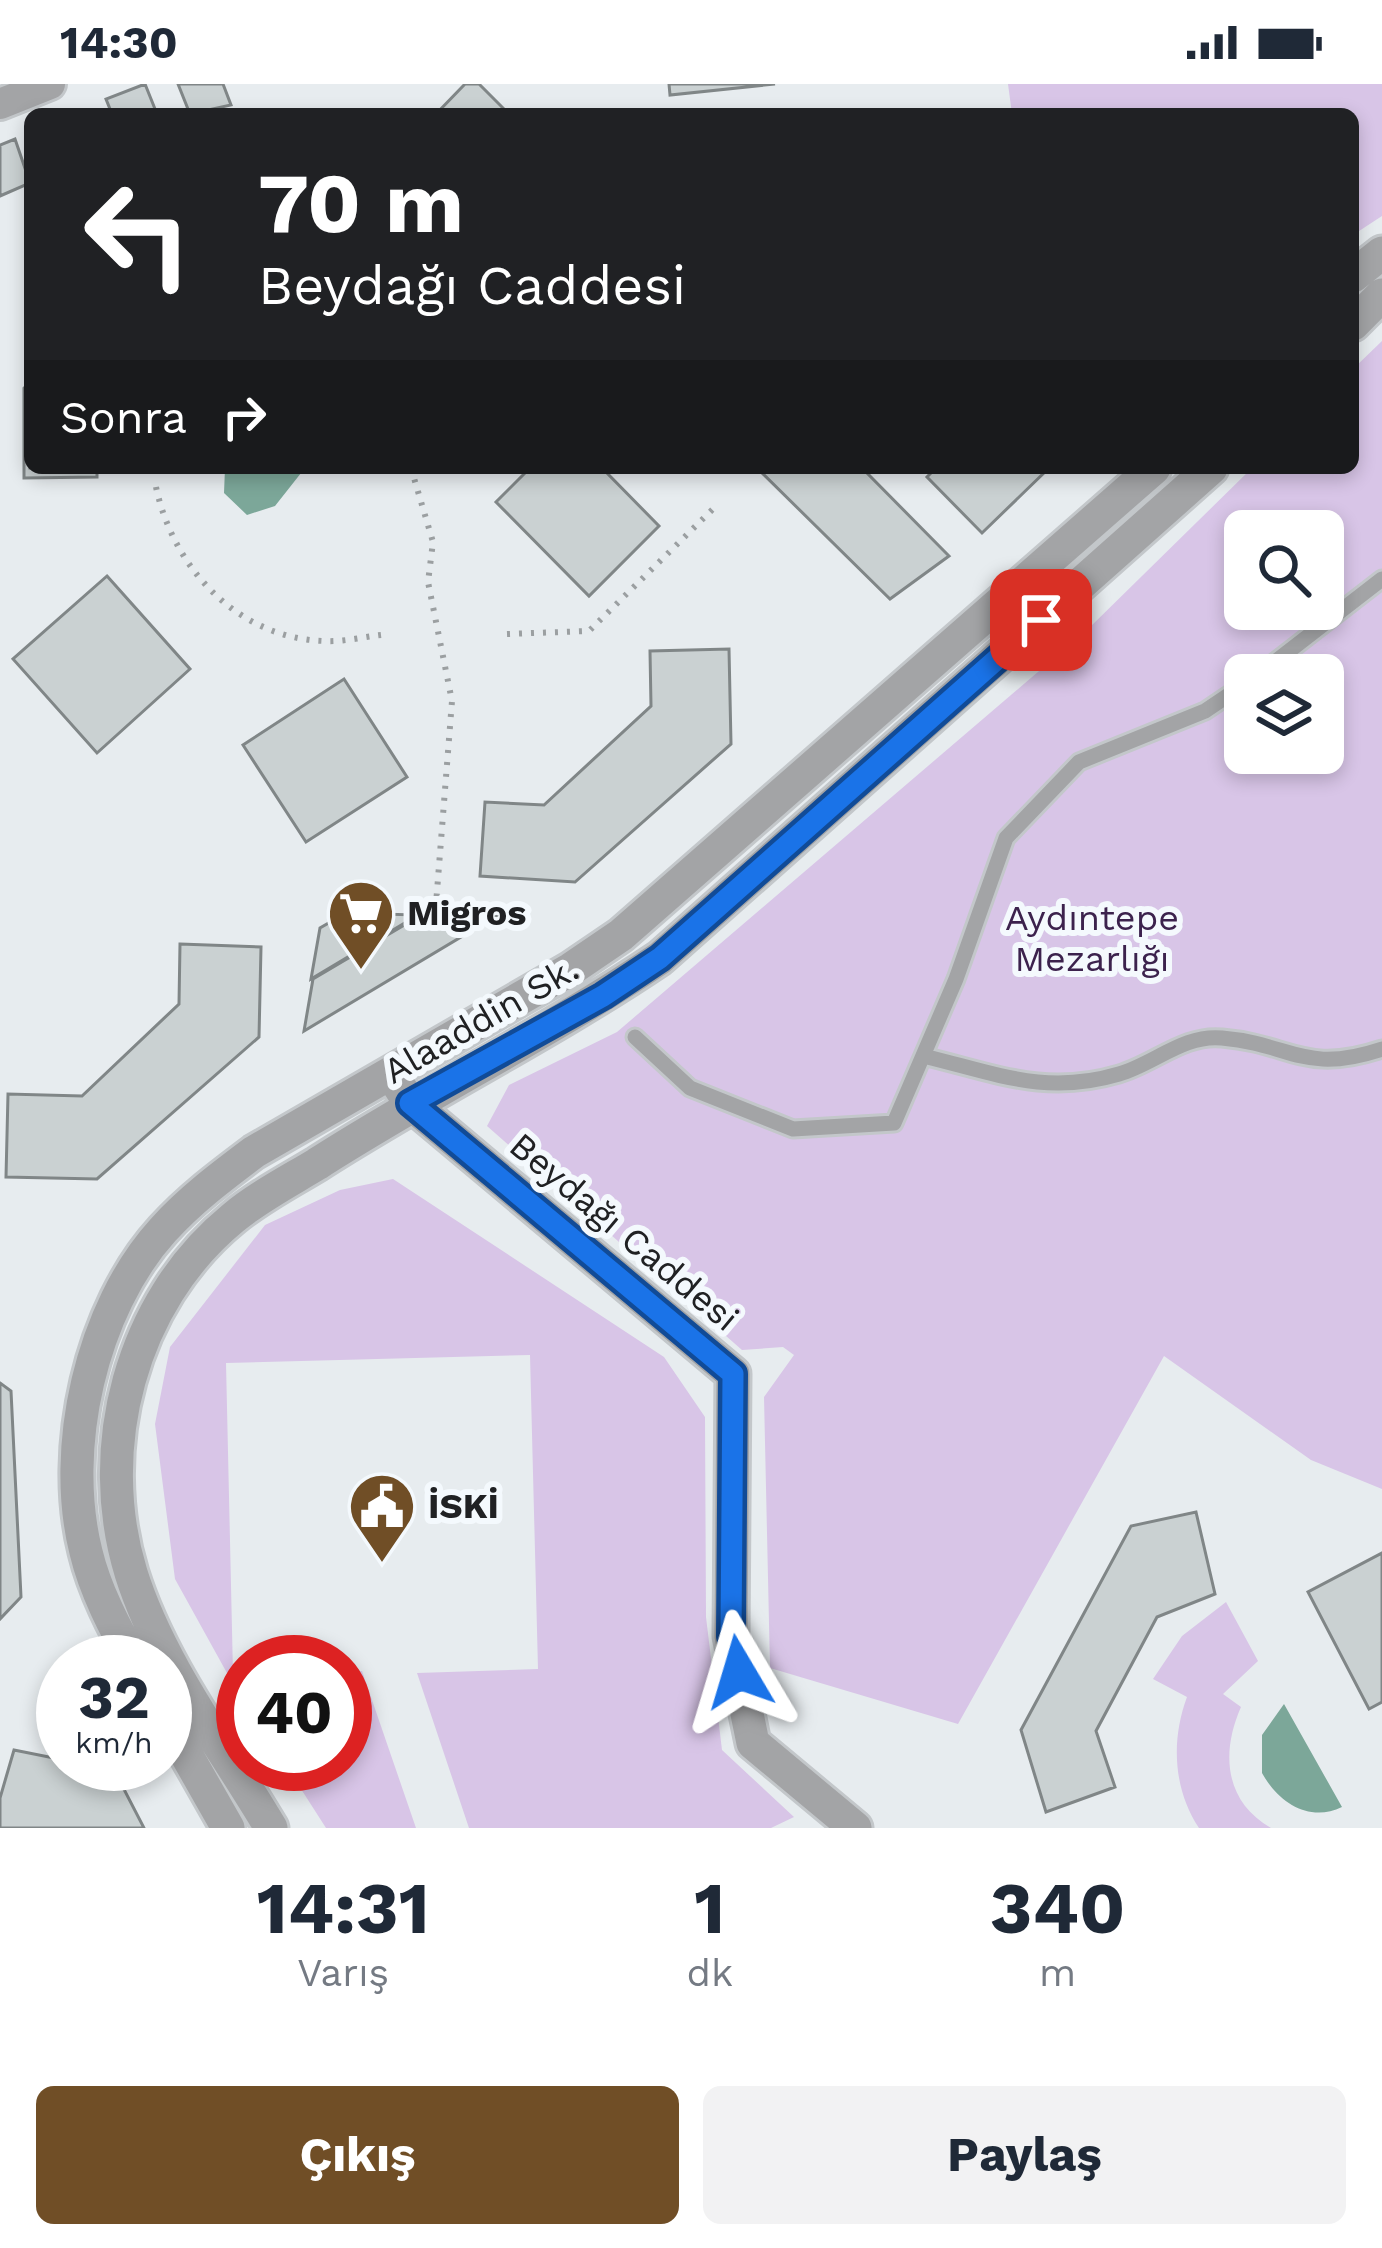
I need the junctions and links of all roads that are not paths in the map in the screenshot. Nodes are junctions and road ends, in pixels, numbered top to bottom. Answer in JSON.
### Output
{"nodes":[{"id":1,"x":50,"y":84,"type":"edge"},
{"id":2,"x":0,"y":104,"type":"edge"},
{"id":3,"x":1382,"y":296,"type":"edge"},
{"id":4,"x":1359,"y":318,"type":"edge"},
{"id":5,"x":1147,"y":474,"type":"edge"},
{"id":6,"x":1204,"y":474,"type":"edge"},
{"id":7,"x":1382,"y":580,"type":"edge"},
{"id":8,"x":1285,"y":654,"type":"edge"},
{"id":9,"x":915,"y":675,"type":"junction"},
{"id":10,"x":1224,"y":698,"type":"edge"},
{"id":11,"x":882,"y":703,"type":"junction"},
{"id":12,"x":946,"y":704,"type":"junction"},
{"id":13,"x":911,"y":738,"type":"junction"},
{"id":14,"x":635,"y":1037,"type":"dead end"},
{"id":15,"x":1382,"y":1048,"type":"edge"},
{"id":16,"x":923,"y":1056,"type":"junction"},
{"id":17,"x":392,"y":1074,"type":"junction"},
{"id":18,"x":410,"y":1103,"type":"junction"},
{"id":19,"x":122,"y":1635,"type":"edge"},
{"id":20,"x":192,"y":1765,"type":"edge"},
{"id":21,"x":228,"y":1828,"type":"edge"},
{"id":22,"x":271,"y":1828,"type":"edge"},
{"id":23,"x":855,"y":1828,"type":"edge"}],
"edges":[{"from":1,"to":2,"type":"street"},
{"from":3,"to":4,"type":"street"},
{"from":5,"to":9,"type":"street","name":"Alaaddin Sk."},
{"from":6,"to":12,"type":"street","name":"Alaaddin Sk."},
{"from":7,"to":8,"type":"lane"},
{"from":9,"to":11,"type":"street","name":"Alaaddin Sk."},
{"from":9,"to":12,"type":"street"},
{"from":10,"to":16,"type":"lane"},
{"from":11,"to":13,"type":"street"},
{"from":11,"to":17,"type":"street","name":"Alaaddin Sk."},
{"from":12,"to":13,"type":"street","name":"Alaaddin Sk."},
{"from":13,"to":18,"type":"street","name":"Alaaddin Sk."},
{"from":14,"to":16,"type":"lane"},
{"from":15,"to":16,"type":"lane"},
{"from":17,"to":18,"type":"street"},
{"from":17,"to":19,"type":"street","name":"Alaaddin Sk."},
{"from":18,"to":22,"type":"street","name":"Alaaddin Sk."},
{"from":18,"to":23,"type":"street","name":"Beydağı Caddesi"},
{"from":20,"to":21,"type":"street"}]}
